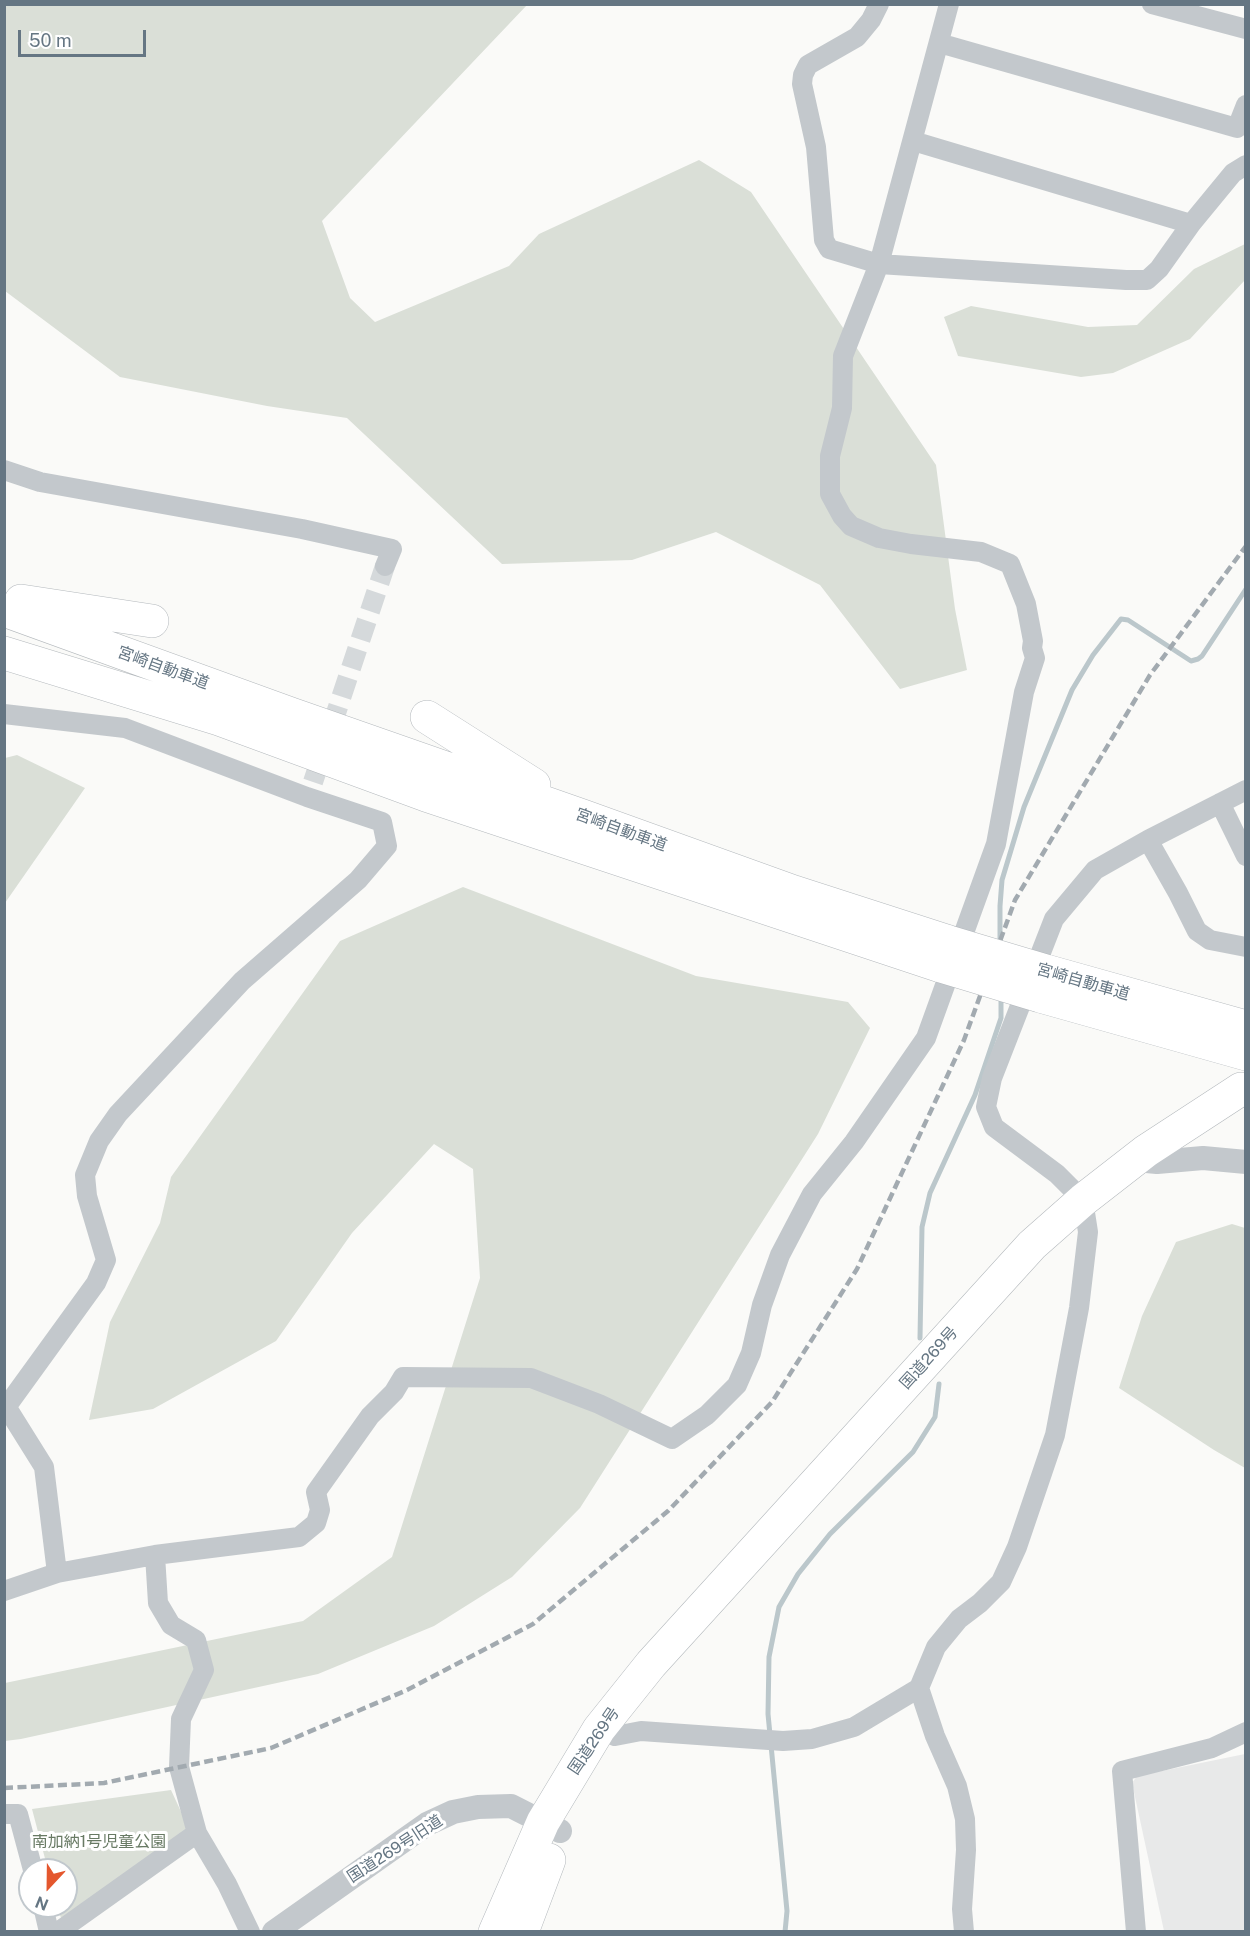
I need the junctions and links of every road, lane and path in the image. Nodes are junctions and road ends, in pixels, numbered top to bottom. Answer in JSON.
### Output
{"nodes":[{"id":1,"x":879,"y":4,"type":"edge"},
{"id":2,"x":949,"y":4,"type":"edge"},
{"id":3,"x":1152,"y":4,"type":"edge"},
{"id":4,"x":1245,"y":29,"type":"edge"},
{"id":5,"x":939,"y":43,"type":"junction"},
{"id":6,"x":1245,"y":105,"type":"edge"},
{"id":7,"x":913,"y":141,"type":"junction"},
{"id":8,"x":1245,"y":165,"type":"edge"},
{"id":9,"x":1191,"y":224,"type":"junction"},
{"id":10,"x":879,"y":264,"type":"junction"},
{"id":11,"x":4,"y":470,"type":"edge"},
{"id":12,"x":385,"y":566,"type":"tunnel mouth"},
{"id":13,"x":4,"y":599,"type":"edge"},
{"id":14,"x":4,"y":610,"type":"edge"},
{"id":15,"x":153,"y":621,"type":"dead end"},
{"id":16,"x":4,"y":653,"type":"edge"},
{"id":17,"x":4,"y":714,"type":"edge"},
{"id":18,"x":426,"y":717,"type":"dead end"},
{"id":19,"x":1245,"y":790,"type":"edge"},
{"id":20,"x":1220,"y":803,"type":"junction"},
{"id":21,"x":583,"y":816,"type":"junction"},
{"id":22,"x":1148,"y":840,"type":"junction"},
{"id":23,"x":1245,"y":856,"type":"edge"},
{"id":24,"x":1245,"y":947,"type":"edge"},
{"id":25,"x":945,"y":954,"type":"junction"},
{"id":26,"x":1043,"y":984,"type":"junction"},
{"id":27,"x":1245,"y":1027,"type":"edge"},
{"id":28,"x":1245,"y":1054,"type":"edge"},
{"id":29,"x":1241,"y":1089,"type":"dead end"},
{"id":30,"x":1136,"y":1160,"type":"junction"},
{"id":31,"x":1245,"y":1162,"type":"edge"},
{"id":32,"x":1083,"y":1200,"type":"junction"},
{"id":33,"x":5,"y":1405,"type":"edge"},
{"id":34,"x":155,"y":1555,"type":"junction"},
{"id":35,"x":57,"y":1573,"type":"junction"},
{"id":36,"x":4,"y":1591,"type":"edge"},
{"id":37,"x":918,"y":1688,"type":"junction"},
{"id":38,"x":607,"y":1732,"type":"junction"},
{"id":39,"x":1245,"y":1732,"type":"edge"},
{"id":40,"x":4,"y":1814,"type":"edge"},
{"id":41,"x":552,"y":1826,"type":"junction"},
{"id":42,"x":197,"y":1833,"type":"junction"},
{"id":43,"x":30,"y":1858,"type":"edge"},
{"id":44,"x":58,"y":1932,"type":"edge"},
{"id":45,"x":250,"y":1932,"type":"edge"},
{"id":46,"x":274,"y":1932,"type":"edge"},
{"id":47,"x":495,"y":1932,"type":"edge"},
{"id":48,"x":522,"y":1932,"type":"edge"},
{"id":49,"x":964,"y":1932,"type":"edge"},
{"id":50,"x":1136,"y":1932,"type":"edge"}],
"edges":[{"from":1,"to":10,"type":"street"},
{"from":2,"to":5,"type":"street"},
{"from":3,"to":4,"type":"street"},
{"from":5,"to":6,"type":"street"},
{"from":5,"to":7,"type":"street"},
{"from":7,"to":9,"type":"street"},
{"from":7,"to":10,"type":"street"},
{"from":8,"to":9,"type":"street"},
{"from":9,"to":10,"type":"street"},
{"from":10,"to":34,"type":"street"},
{"from":11,"to":12,"type":"street"},
{"from":13,"to":15,"type":"highway"},
{"from":14,"to":21,"type":"highway","name":"宮崎自動車道"},
{"from":16,"to":25,"type":"highway","name":"宮崎自動車道"},
{"from":17,"to":33,"type":"street"},
{"from":18,"to":21,"type":"highway"},
{"from":19,"to":20,"type":"street"},
{"from":20,"to":22,"type":"street"},
{"from":20,"to":23,"type":"street"},
{"from":21,"to":25,"type":"highway","name":"宮崎自動車道"},
{"from":22,"to":24,"type":"street"},
{"from":22,"to":32,"type":"street"},
{"from":25,"to":26,"type":"highway","name":"宮崎自動車道","bridge":true},
{"from":26,"to":27,"type":"highway","name":"宮崎自動車道"},
{"from":26,"to":28,"type":"highway","name":"宮崎自動車道"},
{"from":29,"to":30,"type":"highway","name":"国道269号"},
{"from":30,"to":31,"type":"street"},
{"from":30,"to":32,"type":"highway","name":"国道269号"},
{"from":32,"to":37,"type":"street"},
{"from":32,"to":38,"type":"highway","name":"国道269号"},
{"from":33,"to":35,"type":"street"},
{"from":34,"to":35,"type":"street"},
{"from":34,"to":42,"type":"street"},
{"from":35,"to":36,"type":"street"},
{"from":37,"to":38,"type":"street"},
{"from":37,"to":49,"type":"street"},
{"from":38,"to":41,"type":"highway","name":"国道269号"},
{"from":39,"to":50,"type":"street"},
{"from":40,"to":43,"type":"street"},
{"from":41,"to":46,"type":"street","name":"国道269号旧道"},
{"from":41,"to":47,"type":"highway"},
{"from":41,"to":48,"type":"highway"},
{"from":42,"to":44,"type":"street"},
{"from":42,"to":45,"type":"street"}]}
